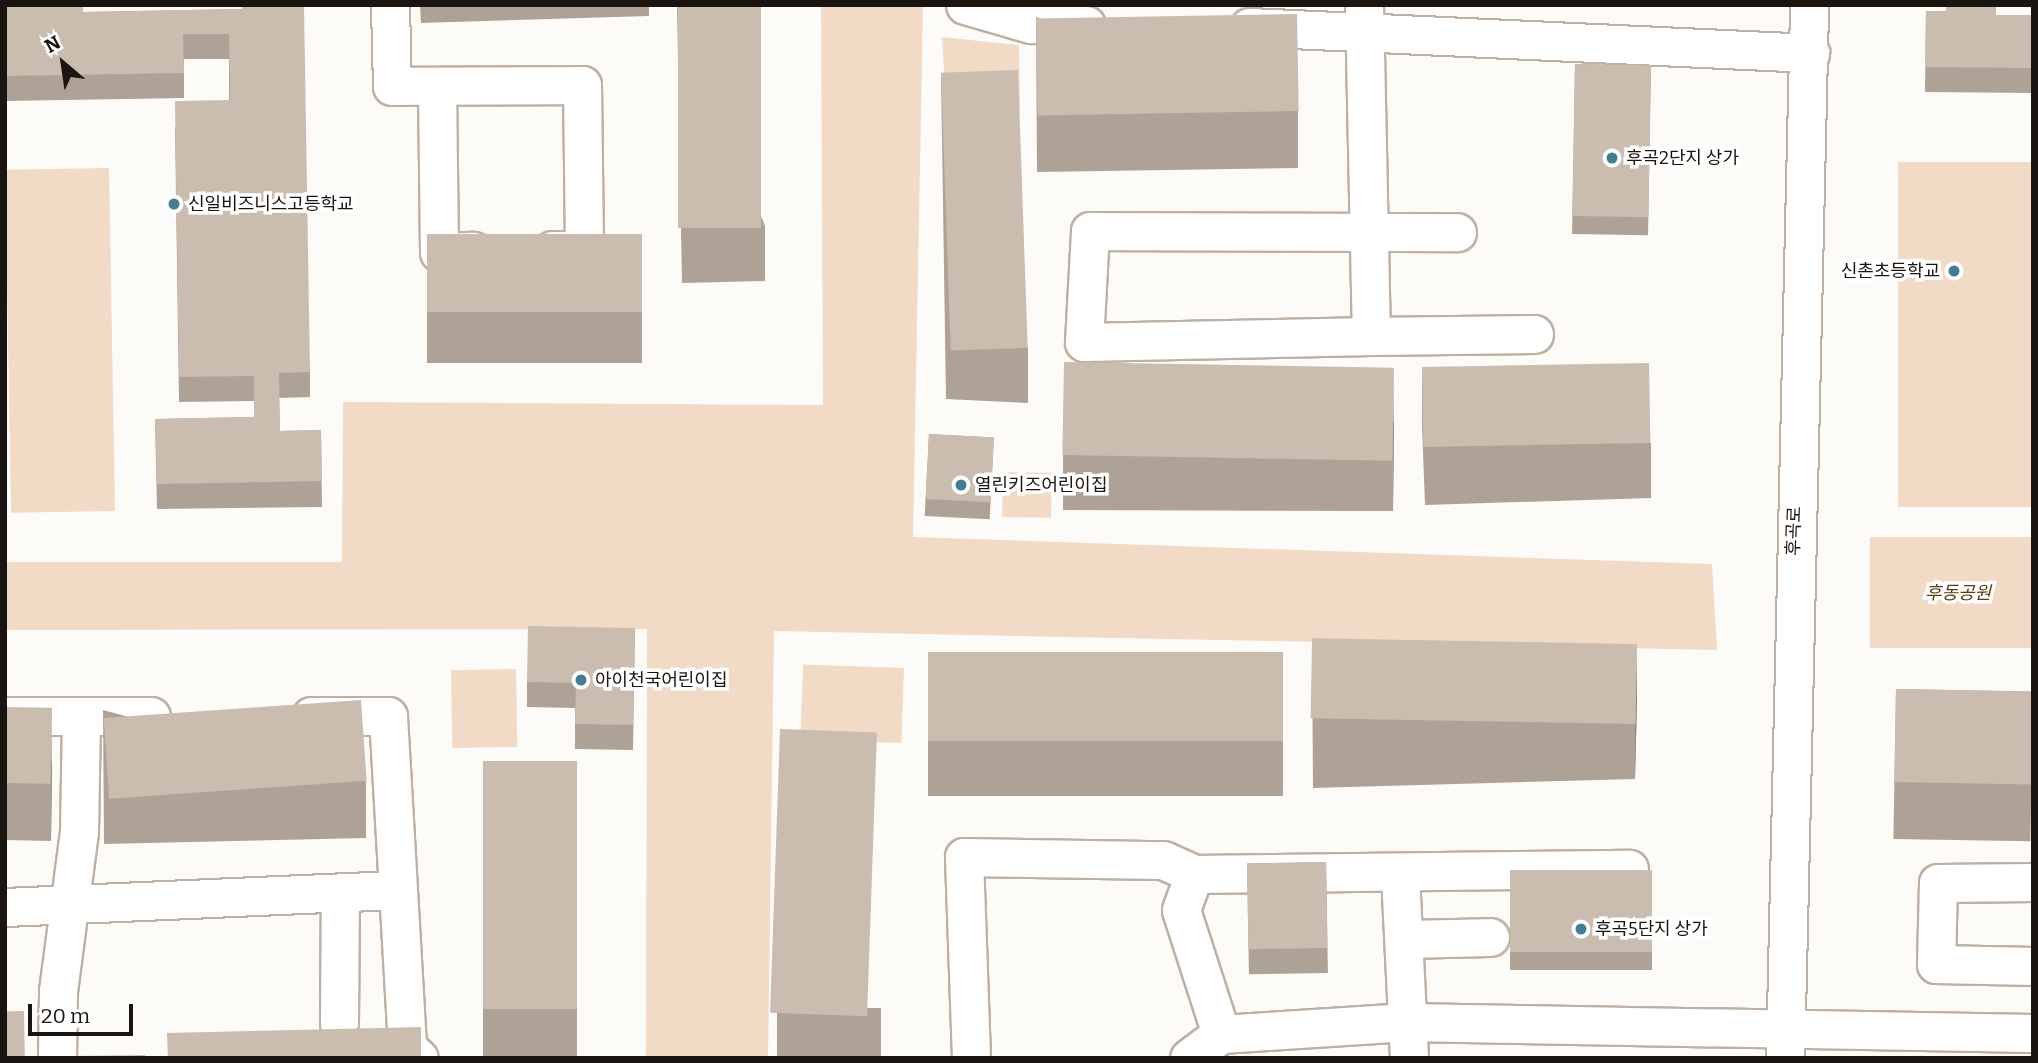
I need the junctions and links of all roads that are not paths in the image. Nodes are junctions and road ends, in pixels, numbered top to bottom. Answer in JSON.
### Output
{"nodes":[{"id":1,"x":390,"y":5,"type":"edge"},
{"id":2,"x":965,"y":5,"type":"edge"},
{"id":3,"x":1809,"y":5,"type":"edge"},
{"id":4,"x":1365,"y":17,"type":"edge"},
{"id":5,"x":1129,"y":25,"type":"edge"},
{"id":6,"x":1212,"y":27,"type":"edge"},
{"id":7,"x":1810,"y":53,"type":"junction"},
{"id":8,"x":437,"y":86,"type":"junction"},
{"id":9,"x":1367,"y":230,"type":"junction"},
{"id":10,"x":1457,"y":232,"type":"dead end"},
{"id":11,"x":1534,"y":334,"type":"dead end"},
{"id":12,"x":1371,"y":336,"type":"junction"},
{"id":13,"x":5,"y":716,"type":"edge"},
{"id":14,"x":81,"y":716,"type":"junction"},
{"id":15,"x":193,"y":716,"type":"edge"},
{"id":16,"x":276,"y":716,"type":"edge"},
{"id":17,"x":1629,"y":870,"type":"edge"},
{"id":18,"x":1194,"y":874,"type":"junction"},
{"id":19,"x":1400,"y":874,"type":"junction"},
{"id":20,"x":2033,"y":881,"type":"edge"},
{"id":21,"x":398,"y":890,"type":"junction"},
{"id":22,"x":340,"y":893,"type":"junction"},
{"id":23,"x":67,"y":906,"type":"junction"},
{"id":24,"x":5,"y":907,"type":"edge"},
{"id":25,"x":1490,"y":937,"type":"dead end"},
{"id":26,"x":1404,"y":939,"type":"junction"},
{"id":27,"x":2033,"y":966,"type":"edge"},
{"id":28,"x":1407,"y":1022,"type":"junction"},
{"id":29,"x":339,"y":1023,"type":"dead end"},
{"id":30,"x":2033,"y":1033,"type":"edge"},
{"id":31,"x":1222,"y":1034,"type":"junction"},
{"id":32,"x":1785,"y":1044,"type":"edge"},
{"id":33,"x":1989,"y":1045,"type":"edge"},
{"id":34,"x":57,"y":1058,"type":"edge"},
{"id":35,"x":419,"y":1058,"type":"edge"},
{"id":36,"x":971,"y":1058,"type":"edge"},
{"id":37,"x":1189,"y":1058,"type":"edge"},
{"id":38,"x":1409,"y":1058,"type":"edge"}],
"edges":[{"from":1,"to":8,"type":"street"},
{"from":2,"to":5,"type":"street"},
{"from":3,"to":7,"type":"street","name":"후곡로"},
{"from":4,"to":6,"type":"street"},
{"from":4,"to":7,"type":"street"},
{"from":4,"to":9,"type":"street"},
{"from":7,"to":32,"type":"street","name":"후곡로"},
{"from":8,"to":8,"type":"street"},
{"from":9,"to":10,"type":"street"},
{"from":9,"to":12,"type":"street"},
{"from":9,"to":12,"type":"street"},
{"from":11,"to":12,"type":"street"},
{"from":13,"to":14,"type":"street"},
{"from":14,"to":15,"type":"street"},
{"from":14,"to":23,"type":"street"},
{"from":16,"to":21,"type":"street"},
{"from":17,"to":19,"type":"street"},
{"from":18,"to":19,"type":"street"},
{"from":18,"to":31,"type":"street"},
{"from":18,"to":36,"type":"street"},
{"from":19,"to":26,"type":"street"},
{"from":20,"to":27,"type":"street"},
{"from":21,"to":22,"type":"street"},
{"from":21,"to":35,"type":"street"},
{"from":22,"to":23,"type":"street"},
{"from":22,"to":29,"type":"street"},
{"from":23,"to":24,"type":"street"},
{"from":23,"to":34,"type":"street"},
{"from":25,"to":26,"type":"street"},
{"from":26,"to":28,"type":"street"},
{"from":28,"to":31,"type":"street"},
{"from":28,"to":32,"type":"street"},
{"from":28,"to":38,"type":"street"},
{"from":30,"to":33,"type":"street"},
{"from":31,"to":37,"type":"street"},
{"from":32,"to":33,"type":"street"}]}
